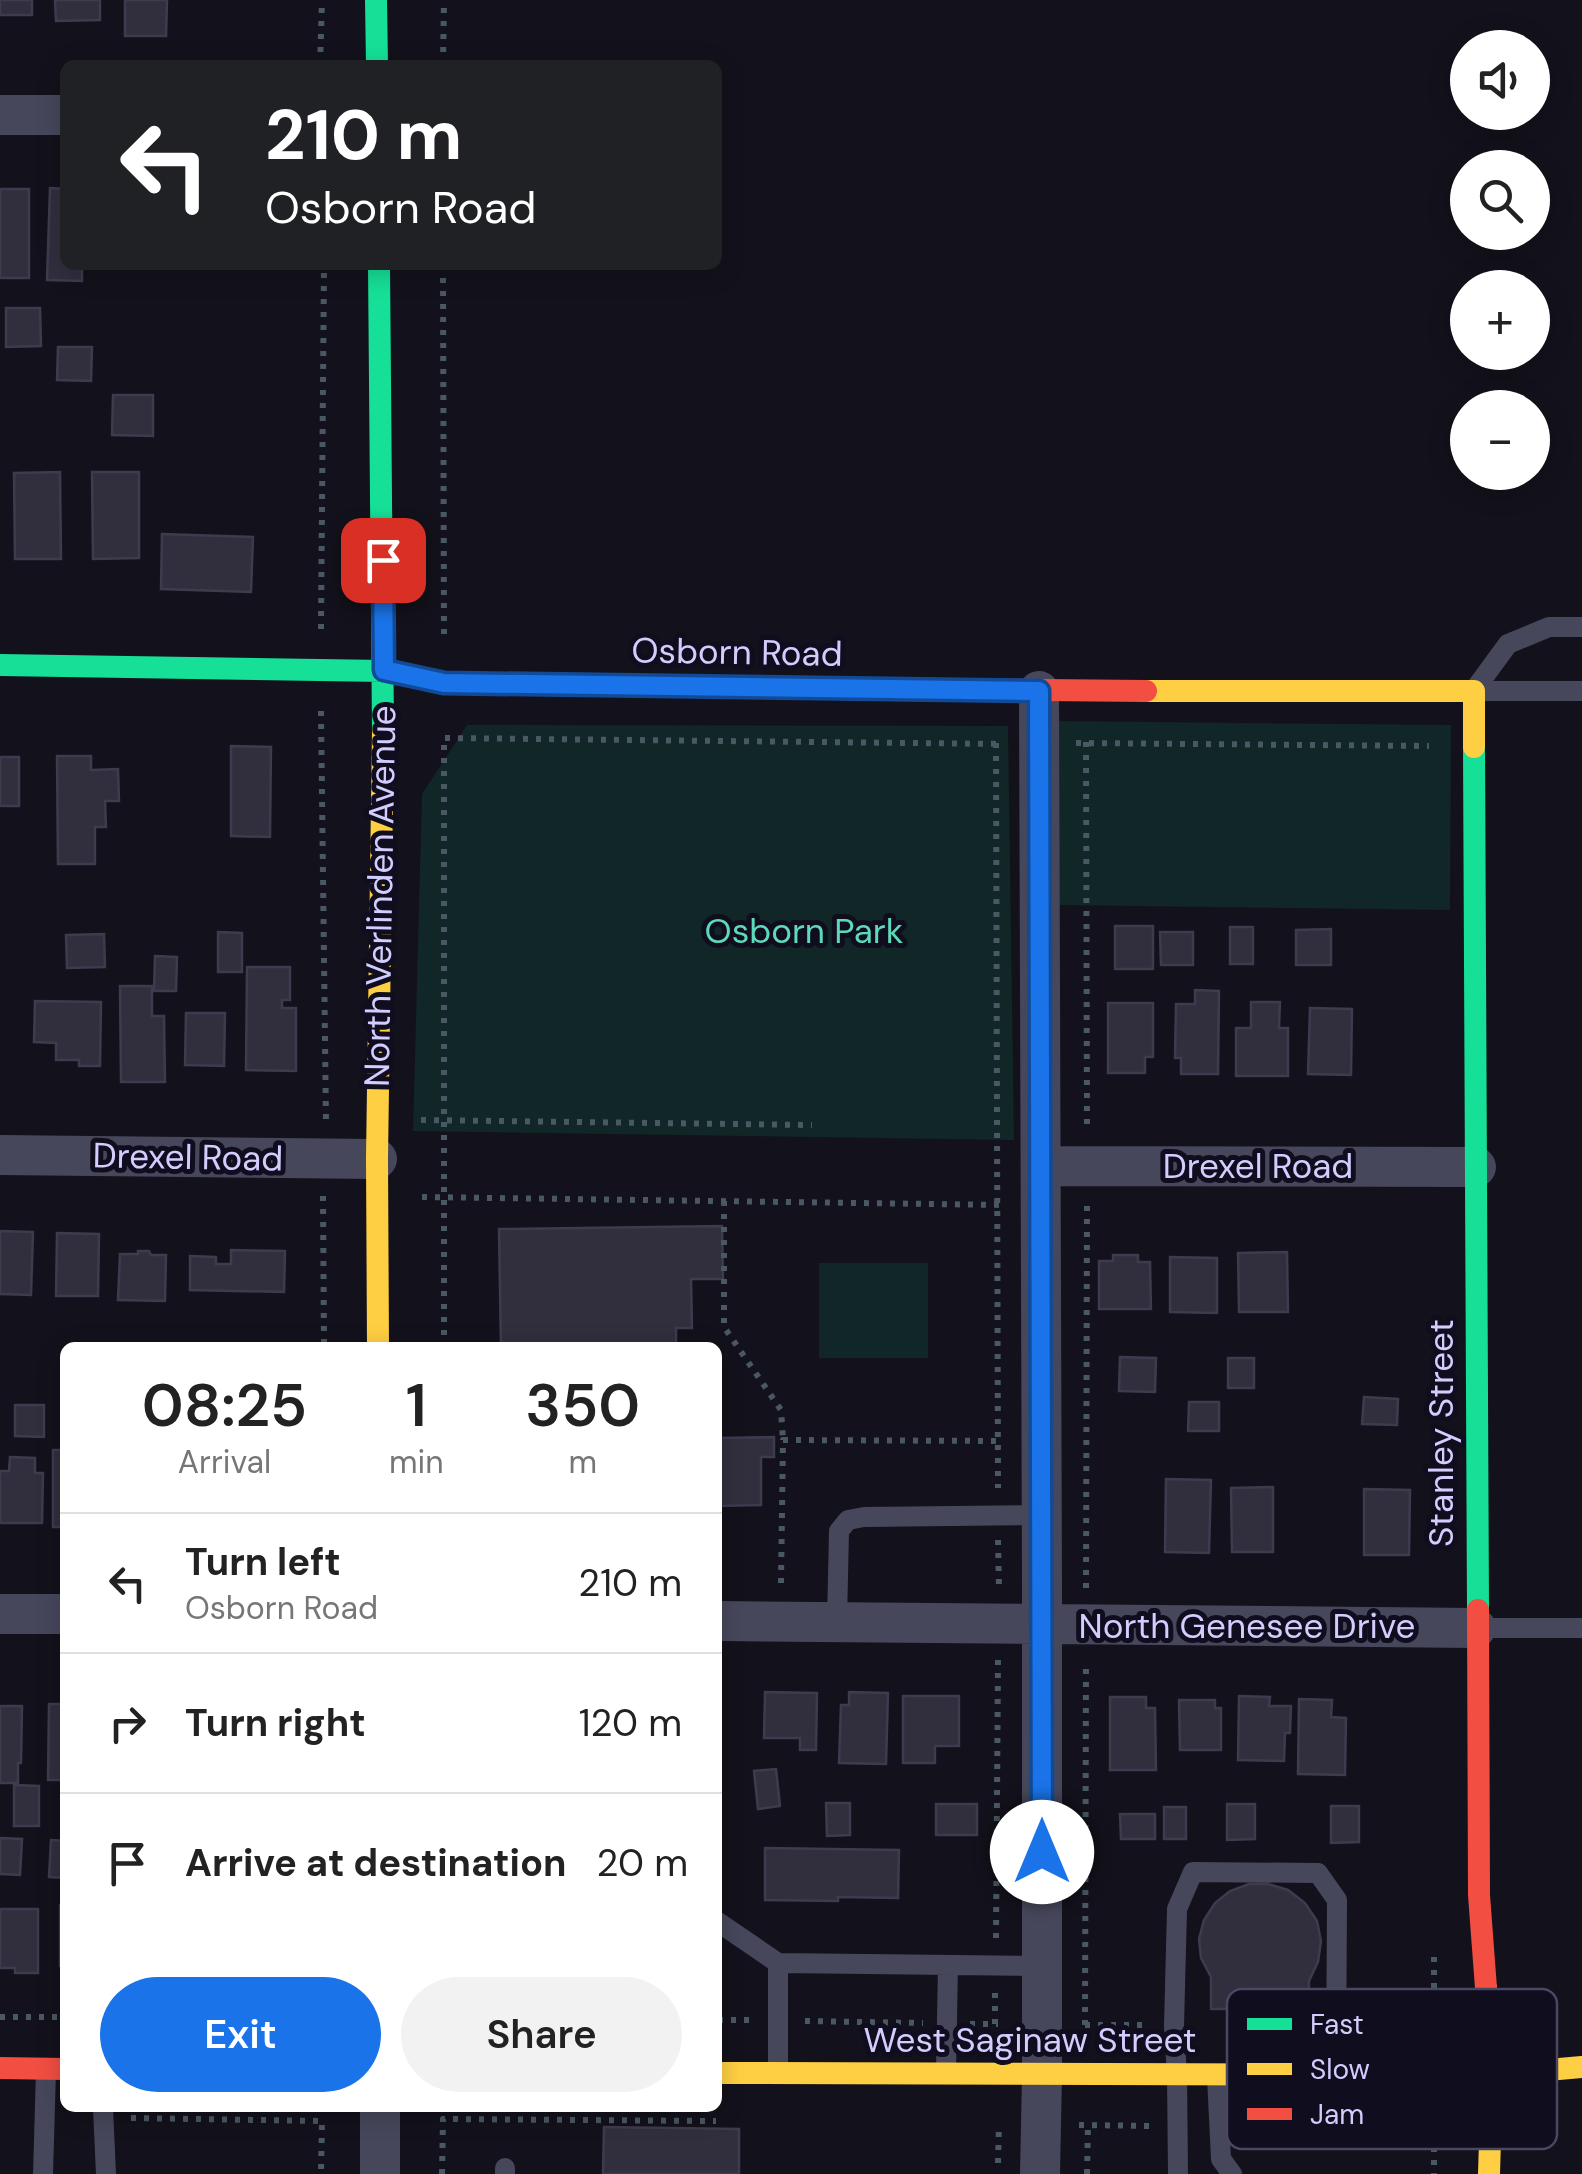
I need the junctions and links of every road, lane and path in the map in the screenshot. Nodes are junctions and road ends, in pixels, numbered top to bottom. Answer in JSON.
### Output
{"nodes":[{"id":1,"x":322,"y":0,"type":"edge"},
{"id":2,"x":376,"y":0,"type":"edge"},
{"id":3,"x":444,"y":0,"type":"edge"},
{"id":4,"x":320,"y":60,"type":"edge"},
{"id":5,"x":377,"y":60,"type":"edge"},
{"id":6,"x":443,"y":60,"type":"edge"},
{"id":7,"x":0,"y":115,"type":"edge"},
{"id":8,"x":60,"y":116,"type":"edge"},
{"id":9,"x":324,"y":270,"type":"edge"},
{"id":10,"x":379,"y":270,"type":"edge"},
{"id":11,"x":443,"y":270,"type":"edge"},
{"id":12,"x":1582,"y":627,"type":"edge"},
{"id":13,"x":321,"y":636,"type":"dead end"},
{"id":14,"x":0,"y":666,"type":"edge"},
{"id":15,"x":384,"y":670,"type":"junction"},
{"id":16,"x":444,"y":683,"type":"junction"},
{"id":17,"x":1039,"y":691,"type":"junction"},
{"id":18,"x":1474,"y":691,"type":"junction"},
{"id":19,"x":1582,"y":691,"type":"edge"},
{"id":20,"x":321,"y":711,"type":"dead end"},
{"id":21,"x":444,"y":738,"type":"junction"},
{"id":22,"x":1086,"y":742,"type":"junction"},
{"id":23,"x":996,"y":743,"type":"junction"},
{"id":24,"x":1038,"y":746,"type":"junction"},
{"id":25,"x":1474,"y":746,"type":"junction"},
{"id":26,"x":0,"y":1154,"type":"edge"},
{"id":27,"x":323,"y":1158,"type":"junction"},
{"id":28,"x":1476,"y":1167,"type":"junction"},
{"id":29,"x":377,"y":1178,"type":"junction"},
{"id":30,"x":1041,"y":1185,"type":"junction"},
{"id":31,"x":1087,"y":1185,"type":"junction"},
{"id":32,"x":444,"y":1197,"type":"junction"},
{"id":33,"x":724,"y":1201,"type":"junction"},
{"id":34,"x":996,"y":1205,"type":"junction"},
{"id":35,"x":324,"y":1342,"type":"edge"},
{"id":36,"x":378,"y":1342,"type":"edge"},
{"id":37,"x":444,"y":1342,"type":"edge"},
{"id":38,"x":782,"y":1440,"type":"junction"},
{"id":39,"x":998,"y":1442,"type":"junction"},
{"id":40,"x":1041,"y":1515,"type":"junction"},
{"id":41,"x":998,"y":1516,"type":"junction"},
{"id":42,"x":781,"y":1584,"type":"dead end"},
{"id":43,"x":0,"y":1614,"type":"edge"},
{"id":44,"x":60,"y":1614,"type":"edge"},
{"id":45,"x":722,"y":1621,"type":"edge"},
{"id":46,"x":837,"y":1622,"type":"junction"},
{"id":47,"x":999,"y":1624,"type":"junction"},
{"id":48,"x":1042,"y":1625,"type":"junction"},
{"id":49,"x":1086,"y":1626,"type":"junction"},
{"id":50,"x":1476,"y":1628,"type":"junction"},
{"id":51,"x":1582,"y":1628,"type":"edge"},
{"id":52,"x":722,"y":1925,"type":"edge"},
{"id":53,"x":778,"y":1963,"type":"junction"},
{"id":54,"x":948,"y":1964,"type":"junction"},
{"id":55,"x":996,"y":1966,"type":"junction"},
{"id":56,"x":1042,"y":1966,"type":"junction"},
{"id":57,"x":1336,"y":1989,"type":"edge"},
{"id":58,"x":1485,"y":1989,"type":"edge"},
{"id":59,"x":0,"y":2017,"type":"edge"},
{"id":60,"x":60,"y":2017,"type":"edge"},
{"id":61,"x":722,"y":2020,"type":"edge"},
{"id":62,"x":777,"y":2021,"type":"junction"},
{"id":63,"x":947,"y":2023,"type":"junction"},
{"id":64,"x":995,"y":2024,"type":"junction"},
{"id":65,"x":1042,"y":2024,"type":"junction"},
{"id":66,"x":1085,"y":2024,"type":"junction"},
{"id":67,"x":1174,"y":2026,"type":"junction"},
{"id":68,"x":1582,"y":2067,"type":"edge"},
{"id":69,"x":0,"y":2068,"type":"edge"},
{"id":70,"x":55,"y":2068,"type":"edge"},
{"id":71,"x":1557,"y":2069,"type":"edge"},
{"id":72,"x":722,"y":2073,"type":"edge"},
{"id":73,"x":778,"y":2074,"type":"junction"},
{"id":74,"x":946,"y":2075,"type":"junction"},
{"id":75,"x":1042,"y":2075,"type":"junction"},
{"id":76,"x":1177,"y":2075,"type":"junction"},
{"id":77,"x":1218,"y":2075,"type":"junction"},
{"id":78,"x":1227,"y":2075,"type":"edge"},
{"id":79,"x":380,"y":2112,"type":"edge"},
{"id":80,"x":103,"y":2113,"type":"edge"},
{"id":81,"x":720,"y":2122,"type":"dead end"},
{"id":82,"x":1041,"y":2125,"type":"junction"},
{"id":83,"x":1088,"y":2125,"type":"junction"},
{"id":84,"x":1177,"y":2126,"type":"junction"},
{"id":85,"x":1219,"y":2126,"type":"junction"},
{"id":86,"x":1227,"y":2126,"type":"edge"},
{"id":87,"x":1490,"y":2149,"type":"edge"},
{"id":88,"x":43,"y":2174,"type":"edge"},
{"id":89,"x":106,"y":2174,"type":"edge"},
{"id":90,"x":321,"y":2174,"type":"edge"},
{"id":91,"x":380,"y":2174,"type":"edge"},
{"id":92,"x":442,"y":2174,"type":"edge"},
{"id":93,"x":998,"y":2174,"type":"edge"},
{"id":94,"x":1040,"y":2174,"type":"edge"},
{"id":95,"x":1087,"y":2174,"type":"edge"},
{"id":96,"x":1178,"y":2174,"type":"edge"},
{"id":97,"x":1232,"y":2174,"type":"edge"},
{"id":98,"x":1489,"y":2174,"type":"edge"}],
"edges":[{"from":1,"to":4,"type":"path"},
{"from":2,"to":5,"type":"street"},
{"from":3,"to":6,"type":"path"},
{"from":7,"to":8,"type":"street"},
{"from":9,"to":13,"type":"path"},
{"from":10,"to":15,"type":"street","name":"North Verlinden Avenue"},
{"from":11,"to":16,"type":"path"},
{"from":12,"to":18,"type":"lane"},
{"from":14,"to":15,"type":"street","name":"Osborn Road"},
{"from":15,"to":16,"type":"street","name":"Osborn Road"},
{"from":15,"to":29,"type":"street","name":"North Verlinden Avenue"},
{"from":16,"to":17,"type":"street","name":"Osborn Road"},
{"from":16,"to":21,"type":"path"},
{"from":17,"to":18,"type":"street","name":"Osborn Road"},
{"from":17,"to":24,"type":"street"},
{"from":18,"to":19,"type":"lane"},
{"from":18,"to":25,"type":"street","name":"Stanley Street"},
{"from":20,"to":27,"type":"path"},
{"from":21,"to":23,"type":"path"},
{"from":21,"to":32,"type":"path"},
{"from":22,"to":24,"type":"path"},
{"from":22,"to":25,"type":"path"},
{"from":22,"to":31,"type":"path"},
{"from":23,"to":24,"type":"path"},
{"from":23,"to":34,"type":"path"},
{"from":24,"to":30,"type":"street"},
{"from":25,"to":28,"type":"street","name":"Stanley Street"},
{"from":26,"to":27,"type":"street","name":"Drexel Road"},
{"from":27,"to":29,"type":"street","name":"Drexel Road"},
{"from":28,"to":31,"type":"street","name":"Drexel Road"},
{"from":28,"to":50,"type":"street","name":"Stanley Street"},
{"from":29,"to":32,"type":"path"},
{"from":29,"to":35,"type":"path"},
{"from":29,"to":36,"type":"street","name":"North Verlinden Avenue"},
{"from":30,"to":31,"type":"street","name":"Drexel Road"},
{"from":30,"to":31,"type":"path"},
{"from":30,"to":34,"type":"path"},
{"from":30,"to":40,"type":"street"},
{"from":31,"to":49,"type":"path"},
{"from":32,"to":33,"type":"path"},
{"from":32,"to":37,"type":"path"},
{"from":33,"to":34,"type":"path"},
{"from":33,"to":38,"type":"path"},
{"from":34,"to":39,"type":"path"},
{"from":38,"to":39,"type":"path"},
{"from":38,"to":42,"type":"path"},
{"from":39,"to":41,"type":"path"},
{"from":40,"to":41,"type":"lane"},
{"from":40,"to":48,"type":"street"},
{"from":41,"to":46,"type":"lane"},
{"from":41,"to":47,"type":"path"},
{"from":43,"to":44,"type":"street"},
{"from":45,"to":46,"type":"street","name":"North Genesee Drive"},
{"from":46,"to":47,"type":"street","name":"North Genesee Drive"},
{"from":47,"to":48,"type":"street","name":"North Genesee Drive"},
{"from":47,"to":55,"type":"path"},
{"from":48,"to":49,"type":"street","name":"North Genesee Drive"},
{"from":48,"to":56,"type":"street"},
{"from":49,"to":50,"type":"street","name":"North Genesee Drive"},
{"from":49,"to":66,"type":"path"},
{"from":50,"to":51,"type":"lane"},
{"from":50,"to":58,"type":"street","name":"Stanley Street"},
{"from":52,"to":53,"type":"lane"},
{"from":53,"to":54,"type":"lane"},
{"from":53,"to":62,"type":"lane"},
{"from":54,"to":55,"type":"lane"},
{"from":54,"to":63,"type":"lane"},
{"from":55,"to":56,"type":"lane"},
{"from":55,"to":64,"type":"path"},
{"from":56,"to":65,"type":"street"},
{"from":57,"to":67,"type":"lane"},
{"from":59,"to":60,"type":"path"},
{"from":61,"to":62,"type":"path"},
{"from":62,"to":63,"type":"path"},
{"from":62,"to":73,"type":"lane"},
{"from":63,"to":64,"type":"path"},
{"from":63,"to":74,"type":"lane"},
{"from":64,"to":65,"type":"path"},
{"from":65,"to":66,"type":"path"},
{"from":65,"to":75,"type":"street"},
{"from":66,"to":67,"type":"path"},
{"from":67,"to":76,"type":"lane"},
{"from":68,"to":71,"type":"street","name":"West Saginaw Street"},
{"from":69,"to":70,"type":"street"},
{"from":70,"to":88,"type":"lane"},
{"from":72,"to":73,"type":"street","name":"West Saginaw Street"},
{"from":73,"to":74,"type":"street","name":"West Saginaw Street"},
{"from":74,"to":75,"type":"street","name":"West Saginaw Street"},
{"from":75,"to":76,"type":"street","name":"West Saginaw Street"},
{"from":75,"to":82,"type":"street"},
{"from":76,"to":77,"type":"street","name":"West Saginaw Street"},
{"from":76,"to":84,"type":"lane"},
{"from":77,"to":78,"type":"street","name":"West Saginaw Street"},
{"from":77,"to":85,"type":"lane"},
{"from":79,"to":91,"type":"street"},
{"from":80,"to":89,"type":"lane"},
{"from":80,"to":90,"type":"path"},
{"from":81,"to":92,"type":"path"},
{"from":82,"to":83,"type":"path"},
{"from":82,"to":93,"type":"path"},
{"from":82,"to":94,"type":"street"},
{"from":83,"to":84,"type":"path"},
{"from":83,"to":95,"type":"path"},
{"from":84,"to":96,"type":"lane"},
{"from":85,"to":86,"type":"path"},
{"from":85,"to":97,"type":"lane"},
{"from":87,"to":98,"type":"street","name":"Stanley Street"}]}
